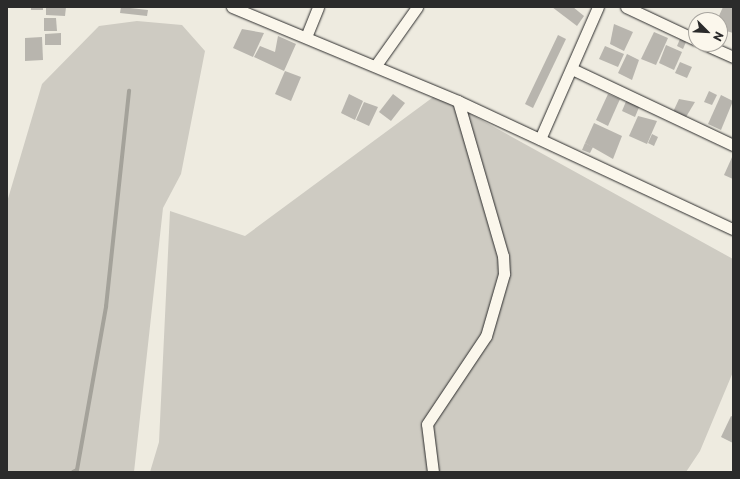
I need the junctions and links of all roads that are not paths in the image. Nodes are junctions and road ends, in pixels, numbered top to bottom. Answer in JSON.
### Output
{"nodes":[{"id":1,"x":232,"y":7,"type":"edge"},
{"id":2,"x":318,"y":7,"type":"edge"},
{"id":3,"x":418,"y":7,"type":"edge"},
{"id":4,"x":598,"y":7,"type":"edge"},
{"id":5,"x":626,"y":7,"type":"edge"},
{"id":6,"x":688,"y":36,"type":"edge"},
{"id":7,"x":306,"y":37,"type":"junction"},
{"id":8,"x":723,"y":52,"type":"edge"},
{"id":9,"x":733,"y":56,"type":"edge"},
{"id":10,"x":376,"y":66,"type":"junction"},
{"id":11,"x":572,"y":69,"type":"junction"},
{"id":12,"x":458,"y":101,"type":"junction"},
{"id":13,"x":540,"y":139,"type":"junction"},
{"id":14,"x":733,"y":145,"type":"edge"},
{"id":15,"x":733,"y":229,"type":"edge"},
{"id":16,"x":433,"y":472,"type":"edge"}],
"edges":[{"from":1,"to":7,"type":"street"},
{"from":2,"to":7,"type":"street"},
{"from":3,"to":10,"type":"street"},
{"from":4,"to":11,"type":"street"},
{"from":5,"to":6,"type":"street"},
{"from":7,"to":10,"type":"street"},
{"from":8,"to":9,"type":"street"},
{"from":10,"to":12,"type":"street"},
{"from":11,"to":13,"type":"street"},
{"from":11,"to":14,"type":"street"},
{"from":12,"to":13,"type":"street"},
{"from":12,"to":16,"type":"street"},
{"from":13,"to":15,"type":"street"}]}
